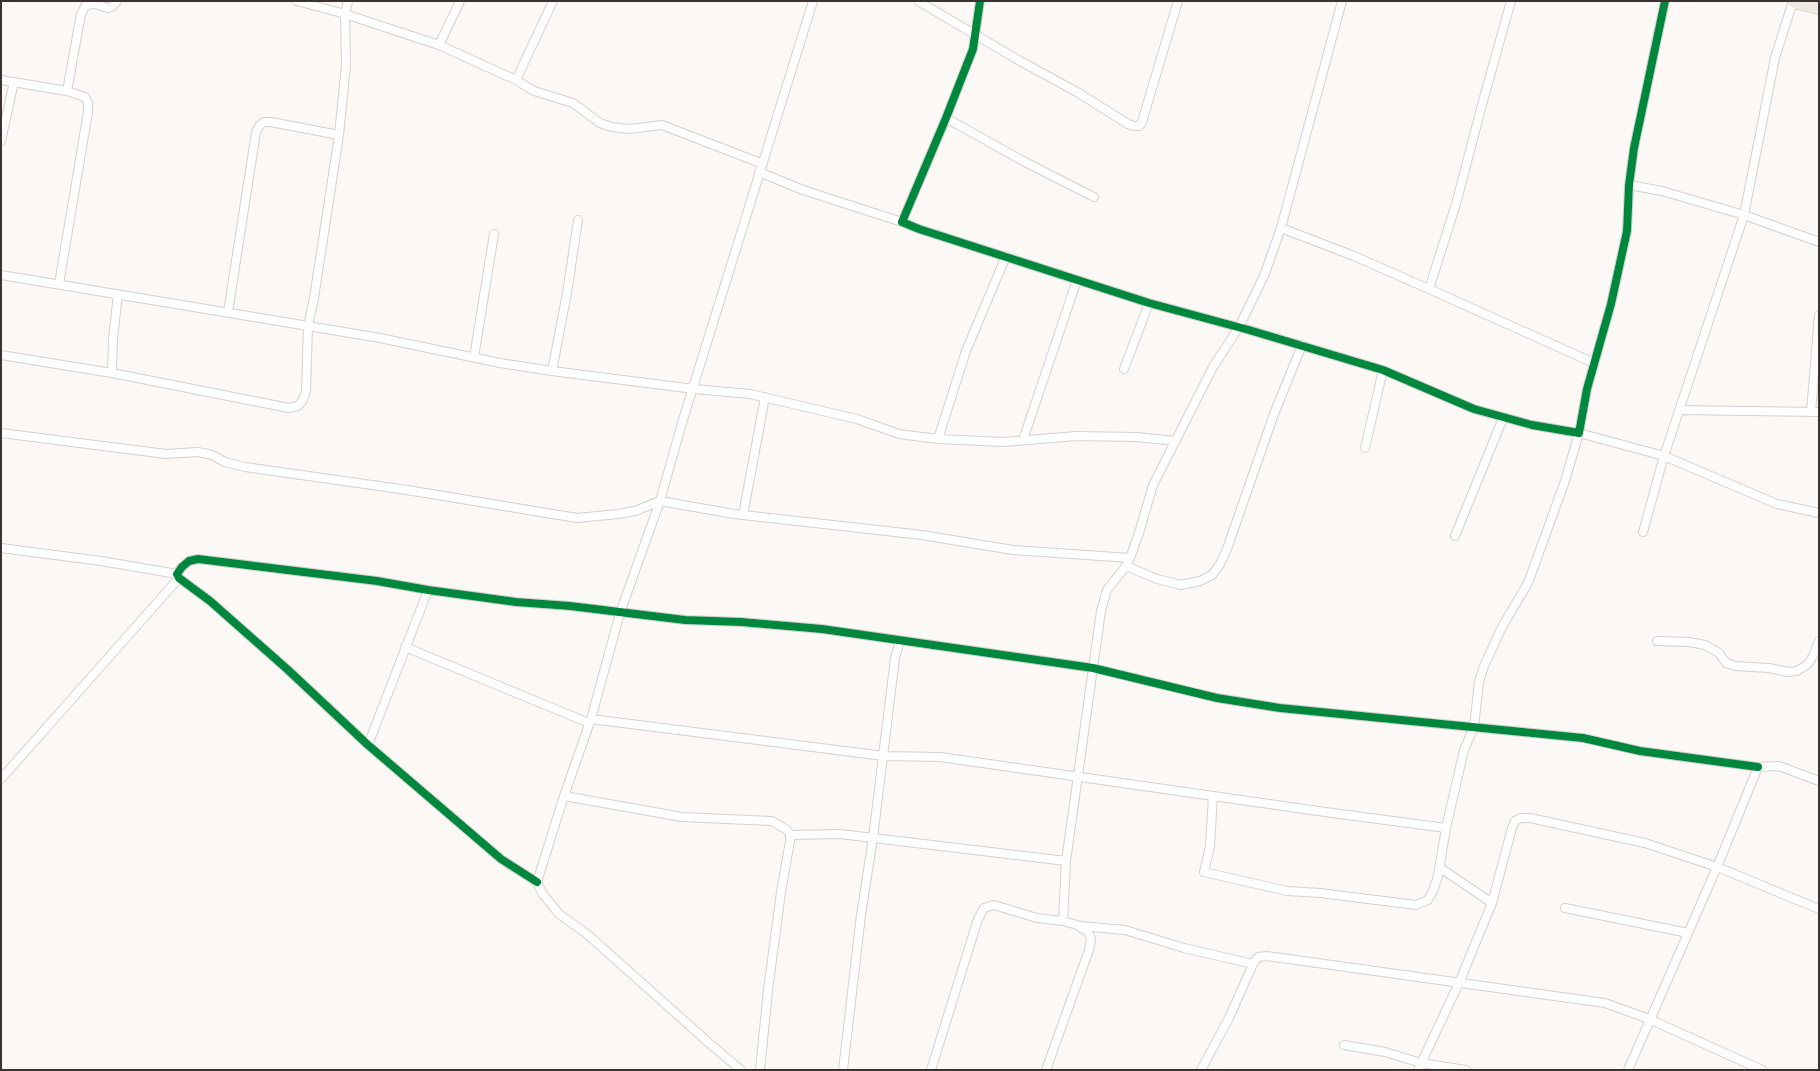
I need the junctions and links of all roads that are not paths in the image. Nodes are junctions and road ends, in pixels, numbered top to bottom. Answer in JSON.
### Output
{"nodes":[{"id":1,"x":117,"y":1,"type":"edge"},
{"id":2,"x":296,"y":1,"type":"edge"},
{"id":3,"x":348,"y":1,"type":"edge"},
{"id":4,"x":460,"y":1,"type":"edge"},
{"id":5,"x":553,"y":1,"type":"edge"},
{"id":6,"x":813,"y":1,"type":"edge"},
{"id":7,"x":918,"y":1,"type":"edge"},
{"id":8,"x":980,"y":1,"type":"edge"},
{"id":9,"x":1178,"y":1,"type":"edge"},
{"id":10,"x":1342,"y":1,"type":"edge"},
{"id":11,"x":1511,"y":1,"type":"edge"},
{"id":12,"x":1665,"y":1,"type":"edge"},
{"id":13,"x":1794,"y":1,"type":"edge"},
{"id":14,"x":1819,"y":7,"type":"edge"},
{"id":15,"x":345,"y":14,"type":"junction"},
{"id":16,"x":974,"y":33,"type":"junction"},
{"id":17,"x":439,"y":45,"type":"junction"},
{"id":18,"x":1,"y":80,"type":"edge"},
{"id":19,"x":516,"y":80,"type":"junction"},
{"id":20,"x":14,"y":82,"type":"junction"},
{"id":21,"x":67,"y":91,"type":"junction"},
{"id":22,"x":946,"y":118,"type":"junction"},
{"id":23,"x":339,"y":134,"type":"junction"},
{"id":24,"x":1,"y":141,"type":"edge"},
{"id":25,"x":763,"y":164,"type":"junction"},
{"id":26,"x":759,"y":172,"type":"junction"},
{"id":27,"x":1629,"y":185,"type":"junction"},
{"id":28,"x":1094,"y":197,"type":"dead end"},
{"id":29,"x":1744,"y":215,"type":"junction"},
{"id":30,"x":578,"y":220,"type":"dead end"},
{"id":31,"x":902,"y":222,"type":"junction"},
{"id":32,"x":1280,"y":228,"type":"junction"},
{"id":33,"x":494,"y":234,"type":"dead end"},
{"id":34,"x":1819,"y":242,"type":"edge"},
{"id":35,"x":1006,"y":256,"type":"junction"},
{"id":36,"x":1,"y":274,"type":"edge"},
{"id":37,"x":1078,"y":280,"type":"junction"},
{"id":38,"x":59,"y":284,"type":"junction"},
{"id":39,"x":1429,"y":289,"type":"junction"},
{"id":40,"x":118,"y":294,"type":"junction"},
{"id":41,"x":1149,"y":303,"type":"junction"},
{"id":42,"x":228,"y":312,"type":"junction"},
{"id":43,"x":1819,"y":315,"type":"edge"},
{"id":44,"x":308,"y":326,"type":"junction"},
{"id":45,"x":1239,"y":327,"type":"junction"},
{"id":46,"x":1302,"y":345,"type":"junction"},
{"id":47,"x":1,"y":355,"type":"edge"},
{"id":48,"x":474,"y":357,"type":"junction"},
{"id":49,"x":1594,"y":364,"type":"junction"},
{"id":50,"x":1124,"y":369,"type":"dead end"},
{"id":51,"x":1383,"y":370,"type":"junction"},
{"id":52,"x":552,"y":371,"type":"junction"},
{"id":53,"x":112,"y":373,"type":"junction"},
{"id":54,"x":694,"y":389,"type":"junction"},
{"id":55,"x":765,"y":398,"type":"junction"},
{"id":56,"x":1679,"y":410,"type":"junction"},
{"id":57,"x":1815,"y":412,"type":"edge"},
{"id":58,"x":1503,"y":418,"type":"junction"},
{"id":59,"x":1,"y":433,"type":"edge"},
{"id":60,"x":1579,"y":434,"type":"junction"},
{"id":61,"x":938,"y":439,"type":"junction"},
{"id":62,"x":1024,"y":440,"type":"junction"},
{"id":63,"x":1176,"y":441,"type":"junction"},
{"id":64,"x":1365,"y":448,"type":"dead end"},
{"id":65,"x":1664,"y":456,"type":"junction"},
{"id":66,"x":660,"y":502,"type":"junction"},
{"id":67,"x":1819,"y":513,"type":"edge"},
{"id":68,"x":743,"y":514,"type":"junction"},
{"id":69,"x":1643,"y":532,"type":"dead end"},
{"id":70,"x":1455,"y":536,"type":"dead end"},
{"id":71,"x":1,"y":548,"type":"edge"},
{"id":72,"x":1130,"y":558,"type":"junction"},
{"id":73,"x":1126,"y":566,"type":"junction"},
{"id":74,"x":178,"y":576,"type":"junction"},
{"id":75,"x":428,"y":590,"type":"junction"},
{"id":76,"x":620,"y":613,"type":"junction"},
{"id":77,"x":1657,"y":640,"type":"dead end"},
{"id":78,"x":900,"y":641,"type":"junction"},
{"id":79,"x":1819,"y":641,"type":"edge"},
{"id":80,"x":405,"y":647,"type":"junction"},
{"id":81,"x":1093,"y":668,"type":"junction"},
{"id":82,"x":590,"y":721,"type":"junction"},
{"id":83,"x":1474,"y":728,"type":"junction"},
{"id":84,"x":368,"y":745,"type":"junction"},
{"id":85,"x":884,"y":756,"type":"junction"},
{"id":86,"x":1758,"y":767,"type":"junction"},
{"id":87,"x":1077,"y":776,"type":"junction"},
{"id":88,"x":1,"y":779,"type":"edge"},
{"id":89,"x":1819,"y":781,"type":"edge"},
{"id":90,"x":564,"y":796,"type":"junction"},
{"id":91,"x":1213,"y":796,"type":"junction"},
{"id":92,"x":1446,"y":828,"type":"junction"},
{"id":93,"x":790,"y":835,"type":"junction"},
{"id":94,"x":873,"y":838,"type":"junction"},
{"id":95,"x":1066,"y":861,"type":"junction"},
{"id":96,"x":1440,"y":867,"type":"junction"},
{"id":97,"x":1717,"y":867,"type":"junction"},
{"id":98,"x":537,"y":882,"type":"junction"},
{"id":99,"x":1492,"y":903,"type":"junction"},
{"id":100,"x":1564,"y":908,"type":"dead end"},
{"id":101,"x":1819,"y":909,"type":"edge"},
{"id":102,"x":1063,"y":921,"type":"junction"},
{"id":103,"x":1077,"y":925,"type":"junction"},
{"id":104,"x":1688,"y":933,"type":"junction"},
{"id":105,"x":1253,"y":964,"type":"junction"},
{"id":106,"x":1459,"y":983,"type":"junction"},
{"id":107,"x":1650,"y":1019,"type":"junction"},
{"id":108,"x":1344,"y":1045,"type":"dead end"},
{"id":109,"x":1420,"y":1066,"type":"edge"},
{"id":110,"x":741,"y":1070,"type":"edge"},
{"id":111,"x":760,"y":1070,"type":"edge"},
{"id":112,"x":843,"y":1070,"type":"edge"},
{"id":113,"x":931,"y":1070,"type":"edge"},
{"id":114,"x":1046,"y":1070,"type":"edge"},
{"id":115,"x":1202,"y":1070,"type":"edge"},
{"id":116,"x":1466,"y":1070,"type":"edge"},
{"id":117,"x":1628,"y":1070,"type":"edge"},
{"id":118,"x":1762,"y":1070,"type":"edge"}],
"edges":[{"from":1,"to":21,"type":"street"},
{"from":2,"to":15,"type":"street"},
{"from":3,"to":15,"type":"street"},
{"from":4,"to":17,"type":"street"},
{"from":5,"to":19,"type":"street"},
{"from":6,"to":25,"type":"street"},
{"from":7,"to":16,"type":"street"},
{"from":8,"to":16,"type":"street"},
{"from":9,"to":16,"type":"street"},
{"from":10,"to":32,"type":"street"},
{"from":11,"to":39,"type":"street"},
{"from":12,"to":27,"type":"street"},
{"from":13,"to":14,"type":"highway"},
{"from":13,"to":29,"type":"street"},
{"from":15,"to":17,"type":"street"},
{"from":15,"to":23,"type":"street"},
{"from":16,"to":22,"type":"street"},
{"from":17,"to":19,"type":"street"},
{"from":18,"to":20,"type":"street"},
{"from":19,"to":25,"type":"street"},
{"from":20,"to":21,"type":"street"},
{"from":20,"to":24,"type":"street"},
{"from":21,"to":38,"type":"street"},
{"from":22,"to":28,"type":"street"},
{"from":22,"to":31,"type":"street"},
{"from":23,"to":42,"type":"street"},
{"from":23,"to":44,"type":"street"},
{"from":25,"to":26,"type":"street"},
{"from":26,"to":31,"type":"street"},
{"from":26,"to":54,"type":"street"},
{"from":27,"to":29,"type":"street"},
{"from":27,"to":49,"type":"street"},
{"from":29,"to":34,"type":"street"},
{"from":29,"to":56,"type":"street"},
{"from":30,"to":52,"type":"street"},
{"from":31,"to":35,"type":"street"},
{"from":32,"to":39,"type":"street"},
{"from":32,"to":45,"type":"street"},
{"from":33,"to":48,"type":"street"},
{"from":35,"to":37,"type":"street"},
{"from":35,"to":61,"type":"street"},
{"from":36,"to":38,"type":"street"},
{"from":37,"to":41,"type":"street"},
{"from":37,"to":62,"type":"street"},
{"from":38,"to":40,"type":"street"},
{"from":39,"to":49,"type":"street"},
{"from":40,"to":42,"type":"street"},
{"from":40,"to":53,"type":"street"},
{"from":41,"to":45,"type":"street"},
{"from":41,"to":50,"type":"street"},
{"from":42,"to":44,"type":"street"},
{"from":43,"to":57,"type":"street"},
{"from":44,"to":48,"type":"street"},
{"from":44,"to":53,"type":"street"},
{"from":45,"to":46,"type":"street"},
{"from":45,"to":63,"type":"street"},
{"from":46,"to":51,"type":"street"},
{"from":46,"to":73,"type":"street"},
{"from":47,"to":53,"type":"street"},
{"from":48,"to":52,"type":"street"},
{"from":49,"to":60,"type":"street"},
{"from":51,"to":58,"type":"street"},
{"from":51,"to":64,"type":"street"},
{"from":52,"to":54,"type":"street"},
{"from":54,"to":55,"type":"street"},
{"from":54,"to":66,"type":"street"},
{"from":55,"to":61,"type":"street"},
{"from":55,"to":68,"type":"street"},
{"from":56,"to":57,"type":"street"},
{"from":56,"to":65,"type":"street"},
{"from":58,"to":60,"type":"street"},
{"from":58,"to":70,"type":"street"},
{"from":59,"to":66,"type":"street"},
{"from":60,"to":65,"type":"street"},
{"from":60,"to":83,"type":"street"},
{"from":61,"to":62,"type":"street"},
{"from":62,"to":63,"type":"street"},
{"from":63,"to":72,"type":"street"},
{"from":65,"to":67,"type":"street"},
{"from":65,"to":69,"type":"street"},
{"from":66,"to":68,"type":"street"},
{"from":66,"to":76,"type":"street"},
{"from":68,"to":72,"type":"street"},
{"from":71,"to":74,"type":"street"},
{"from":72,"to":73,"type":"street"},
{"from":73,"to":81,"type":"street"},
{"from":74,"to":75,"type":"street"},
{"from":74,"to":84,"type":"street"},
{"from":74,"to":88,"type":"street"},
{"from":75,"to":76,"type":"street"},
{"from":75,"to":80,"type":"street"},
{"from":76,"to":78,"type":"street"},
{"from":76,"to":82,"type":"street"},
{"from":77,"to":79,"type":"street"},
{"from":78,"to":81,"type":"street"},
{"from":78,"to":85,"type":"street"},
{"from":80,"to":82,"type":"street"},
{"from":80,"to":84,"type":"street"},
{"from":81,"to":83,"type":"street"},
{"from":81,"to":87,"type":"street"},
{"from":82,"to":85,"type":"street"},
{"from":82,"to":90,"type":"street"},
{"from":83,"to":86,"type":"street"},
{"from":83,"to":92,"type":"street"},
{"from":84,"to":98,"type":"street"},
{"from":85,"to":87,"type":"street"},
{"from":85,"to":94,"type":"street"},
{"from":86,"to":89,"type":"street"},
{"from":86,"to":97,"type":"street"},
{"from":87,"to":91,"type":"street"},
{"from":87,"to":95,"type":"street"},
{"from":90,"to":93,"type":"street"},
{"from":90,"to":98,"type":"street"},
{"from":91,"to":92,"type":"street"},
{"from":91,"to":96,"type":"street"},
{"from":92,"to":96,"type":"street"},
{"from":93,"to":94,"type":"street"},
{"from":93,"to":111,"type":"street"},
{"from":94,"to":95,"type":"street"},
{"from":94,"to":112,"type":"street"},
{"from":95,"to":102,"type":"street"},
{"from":96,"to":99,"type":"street"},
{"from":97,"to":99,"type":"street"},
{"from":97,"to":101,"type":"street"},
{"from":97,"to":104,"type":"street"},
{"from":98,"to":110,"type":"street"},
{"from":99,"to":106,"type":"street"},
{"from":100,"to":104,"type":"street"},
{"from":102,"to":103,"type":"street"},
{"from":102,"to":113,"type":"street"},
{"from":103,"to":105,"type":"street"},
{"from":103,"to":114,"type":"street"},
{"from":104,"to":107,"type":"street"},
{"from":105,"to":106,"type":"street"},
{"from":105,"to":115,"type":"street"},
{"from":106,"to":107,"type":"street"},
{"from":106,"to":109,"type":"street"},
{"from":107,"to":117,"type":"street"},
{"from":107,"to":118,"type":"street"},
{"from":108,"to":109,"type":"street"},
{"from":109,"to":116,"type":"street"}]}
